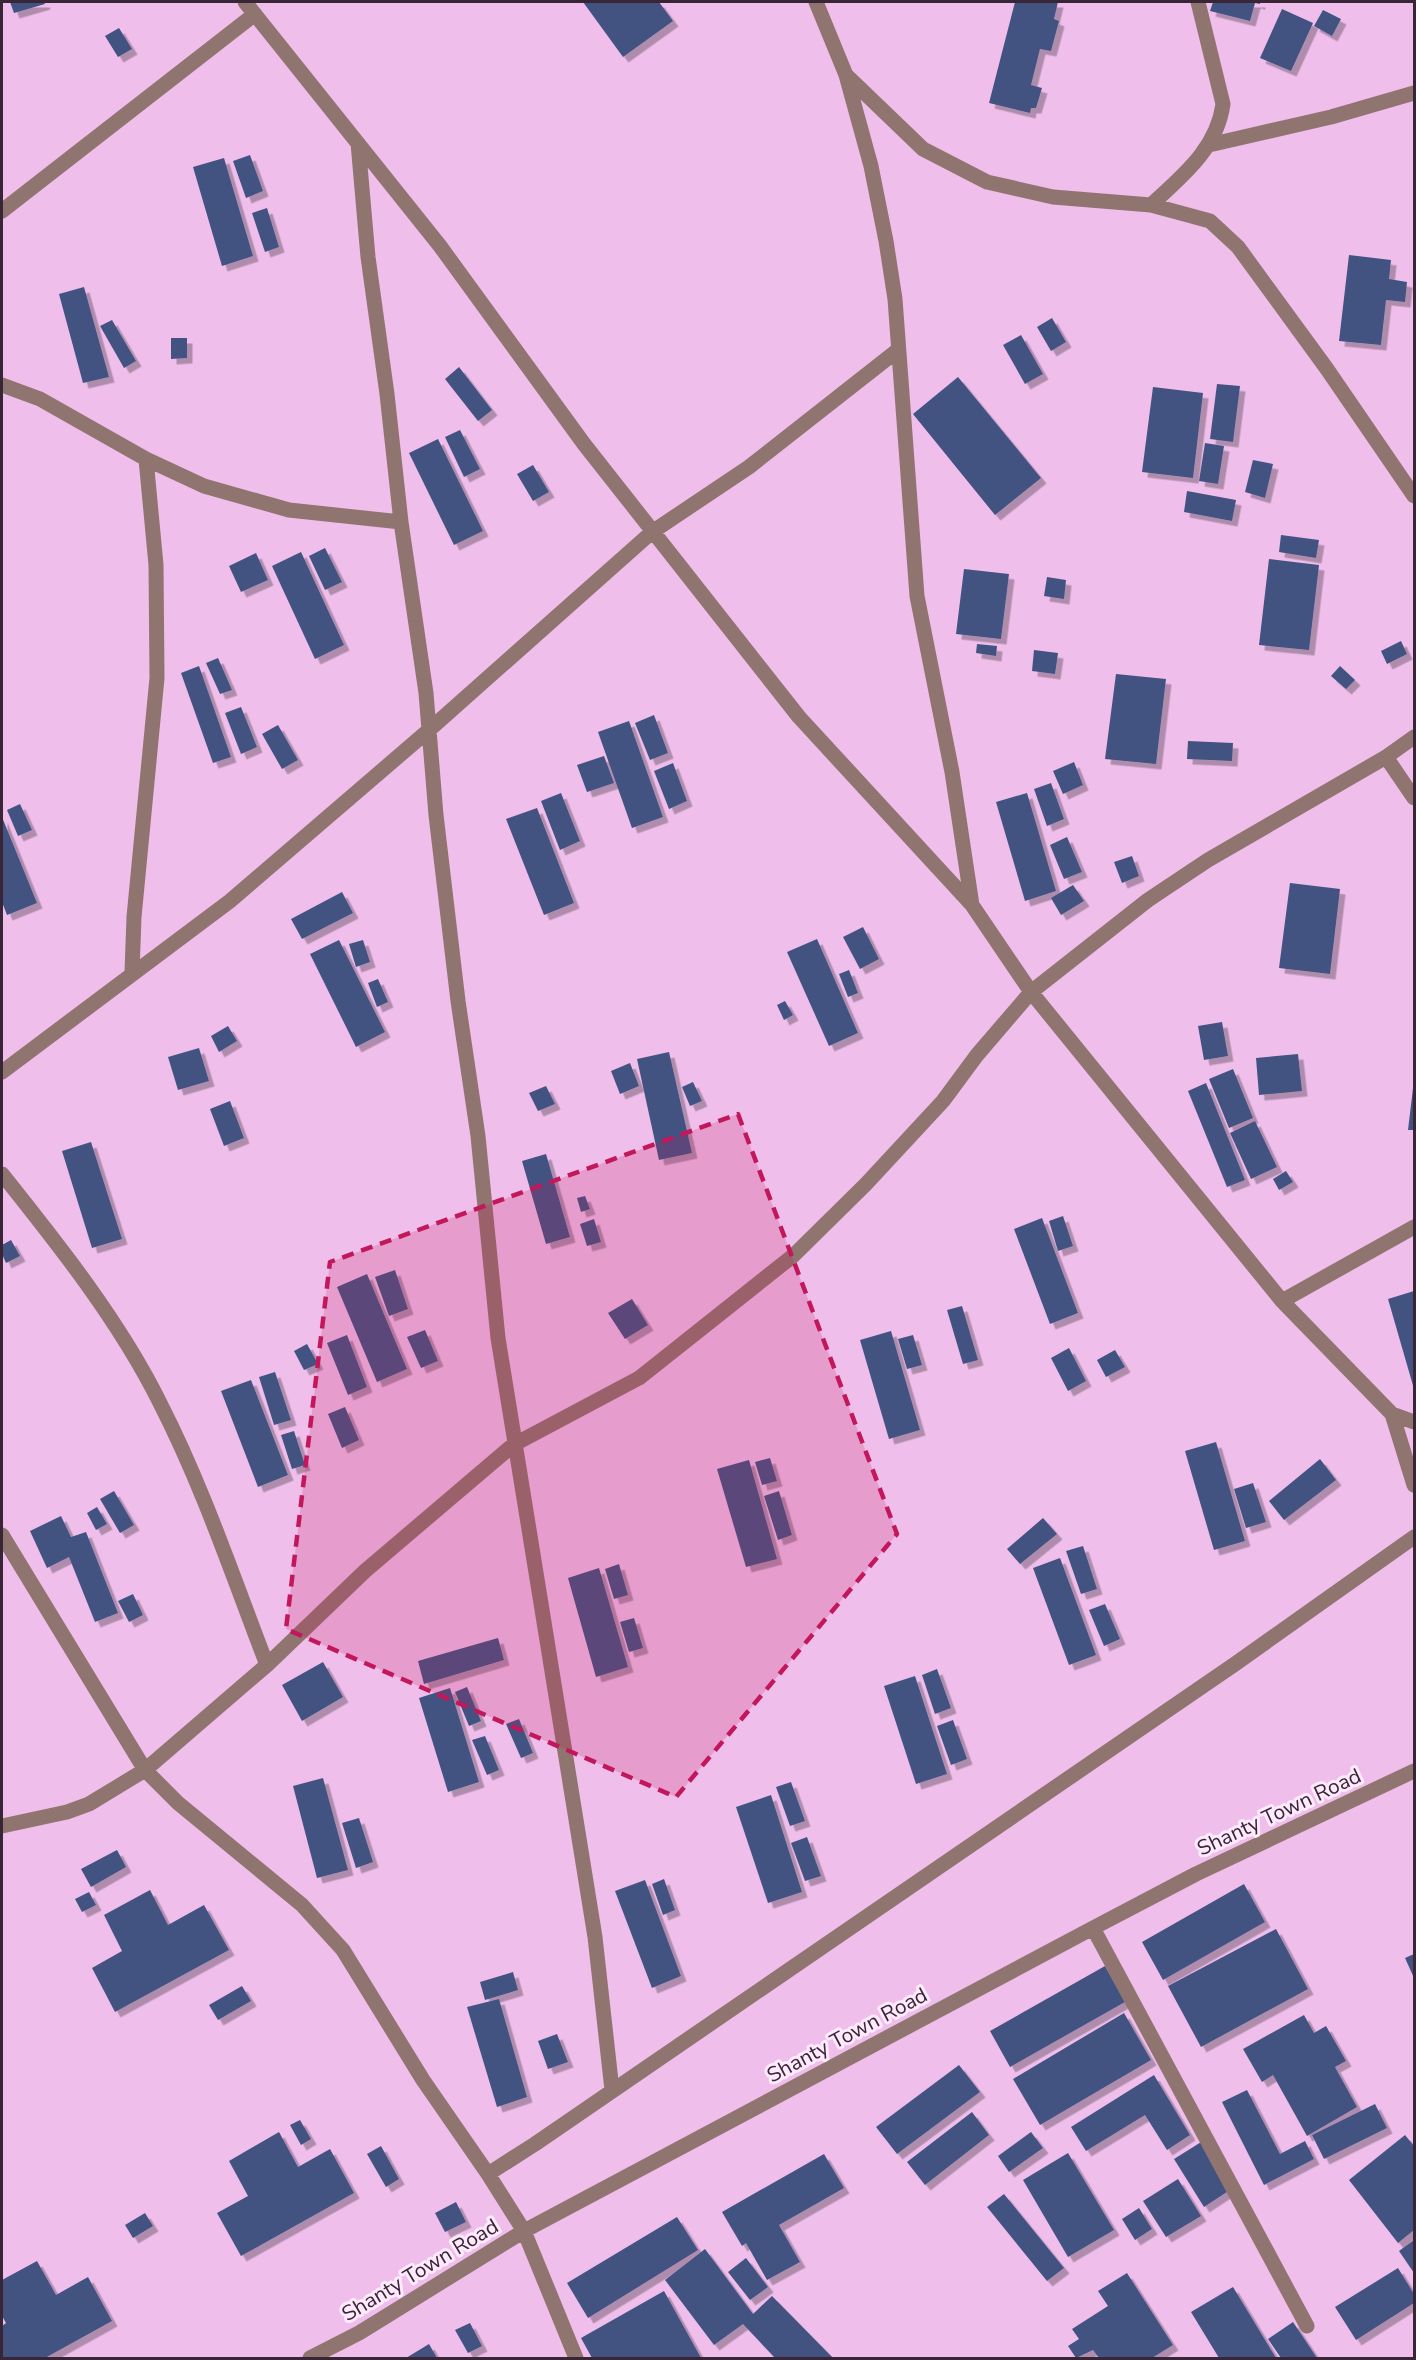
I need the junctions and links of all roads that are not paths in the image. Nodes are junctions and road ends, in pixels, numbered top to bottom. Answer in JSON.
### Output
{"nodes":[{"id":1,"x":816,"y":2,"type":"edge"},
{"id":2,"x":1198,"y":2,"type":"edge"},
{"id":3,"x":250,"y":8,"type":"edge"},
{"id":4,"x":846,"y":75,"type":"junction"},
{"id":5,"x":1414,"y":93,"type":"edge"},
{"id":6,"x":358,"y":143,"type":"junction"},
{"id":7,"x":1209,"y":145,"type":"junction"},
{"id":8,"x":1151,"y":205,"type":"junction"},
{"id":9,"x":2,"y":211,"type":"edge"},
{"id":10,"x":898,"y":350,"type":"junction"},
{"id":11,"x":2,"y":385,"type":"edge"},
{"id":12,"x":146,"y":459,"type":"junction"},
{"id":13,"x":1414,"y":496,"type":"edge"},
{"id":14,"x":401,"y":522,"type":"junction"},
{"id":15,"x":652,"y":532,"type":"junction"},
{"id":16,"x":429,"y":730,"type":"junction"},
{"id":17,"x":1414,"y":737,"type":"edge"},
{"id":18,"x":1386,"y":757,"type":"junction"},
{"id":19,"x":1414,"y":798,"type":"edge"},
{"id":20,"x":972,"y":905,"type":"junction"},
{"id":21,"x":132,"y":972,"type":"junction"},
{"id":22,"x":1031,"y":992,"type":"junction"},
{"id":23,"x":2,"y":1072,"type":"edge"},
{"id":24,"x":2,"y":1174,"type":"edge"},
{"id":25,"x":1414,"y":1227,"type":"edge"},
{"id":26,"x":1282,"y":1301,"type":"junction"},
{"id":27,"x":1392,"y":1414,"type":"junction"},
{"id":28,"x":1414,"y":1422,"type":"edge"},
{"id":29,"x":513,"y":1445,"type":"junction"},
{"id":30,"x":1414,"y":1485,"type":"edge"},
{"id":31,"x":2,"y":1535,"type":"edge"},
{"id":32,"x":1414,"y":1537,"type":"edge"},
{"id":33,"x":267,"y":1665,"type":"junction"},
{"id":34,"x":145,"y":1770,"type":"junction"},
{"id":35,"x":1414,"y":1771,"type":"edge"},
{"id":36,"x":2,"y":1826,"type":"edge"},
{"id":37,"x":1093,"y":1928,"type":"junction"},
{"id":38,"x":612,"y":2090,"type":"junction"},
{"id":39,"x":488,"y":2174,"type":"junction"},
{"id":40,"x":524,"y":2231,"type":"junction"},
{"id":41,"x":1307,"y":2326,"type":"dead end"},
{"id":42,"x":310,"y":2358,"type":"edge"},
{"id":43,"x":576,"y":2358,"type":"edge"}],
"edges":[{"from":1,"to":4,"type":"street"},
{"from":2,"to":7,"type":"street"},
{"from":3,"to":6,"type":"street"},
{"from":3,"to":9,"type":"street"},
{"from":4,"to":8,"type":"street"},
{"from":4,"to":10,"type":"street"},
{"from":5,"to":7,"type":"street"},
{"from":6,"to":14,"type":"street"},
{"from":6,"to":15,"type":"street"},
{"from":7,"to":8,"type":"street"},
{"from":8,"to":13,"type":"street"},
{"from":10,"to":15,"type":"street"},
{"from":10,"to":20,"type":"street"},
{"from":11,"to":12,"type":"street"},
{"from":12,"to":14,"type":"street"},
{"from":12,"to":21,"type":"street"},
{"from":14,"to":16,"type":"street"},
{"from":15,"to":16,"type":"street"},
{"from":15,"to":20,"type":"street"},
{"from":16,"to":21,"type":"street"},
{"from":16,"to":29,"type":"street"},
{"from":17,"to":18,"type":"street"},
{"from":18,"to":19,"type":"street"},
{"from":18,"to":22,"type":"street"},
{"from":20,"to":22,"type":"street"},
{"from":21,"to":23,"type":"street"},
{"from":22,"to":26,"type":"street"},
{"from":22,"to":29,"type":"street"},
{"from":24,"to":33,"type":"street"},
{"from":25,"to":26,"type":"street"},
{"from":26,"to":27,"type":"street"},
{"from":27,"to":28,"type":"street"},
{"from":27,"to":30,"type":"street"},
{"from":29,"to":33,"type":"street"},
{"from":29,"to":38,"type":"street"},
{"from":31,"to":34,"type":"street"},
{"from":32,"to":38,"type":"street"},
{"from":33,"to":34,"type":"street"},
{"from":34,"to":36,"type":"street"},
{"from":34,"to":39,"type":"street"},
{"from":35,"to":37,"type":"street","name":"Shanty Town Road"},
{"from":37,"to":40,"type":"street","name":"Shanty Town Road"},
{"from":37,"to":41,"type":"street"},
{"from":38,"to":39,"type":"street"},
{"from":39,"to":40,"type":"street"},
{"from":40,"to":42,"type":"street","name":"Shanty Town Road"},
{"from":40,"to":43,"type":"street"}]}
